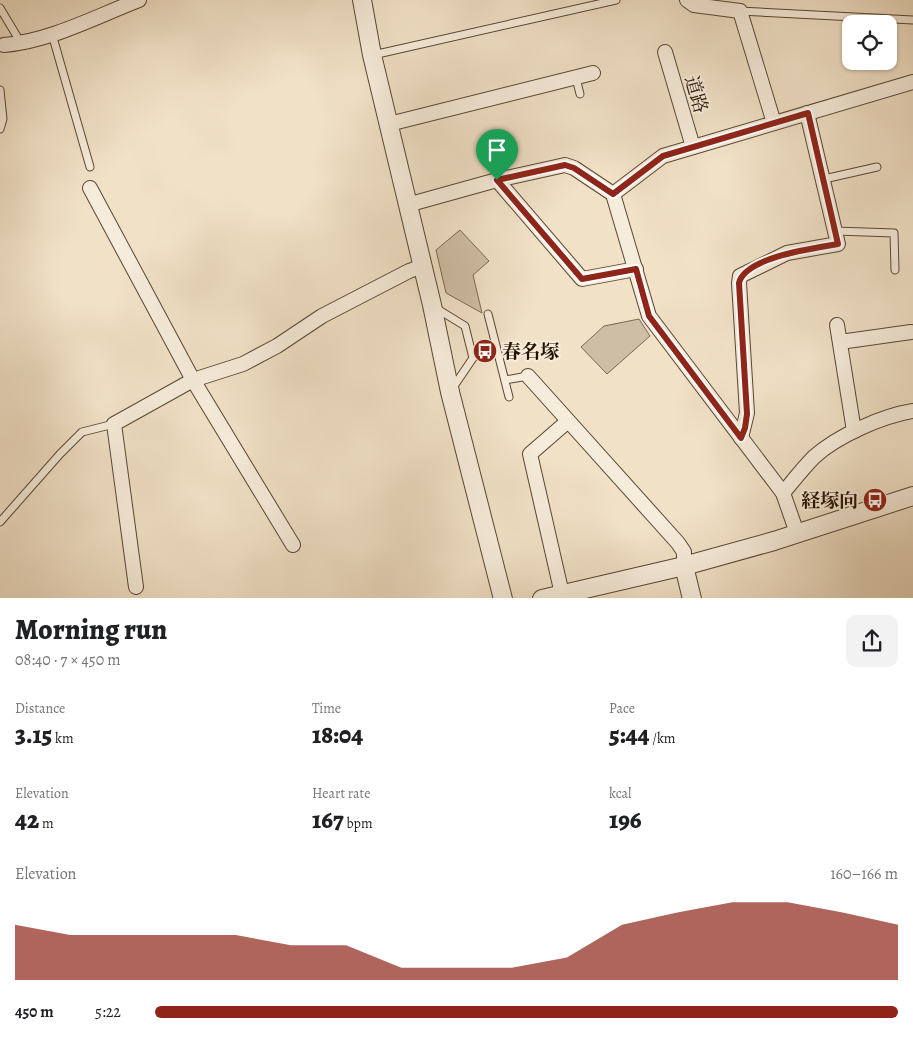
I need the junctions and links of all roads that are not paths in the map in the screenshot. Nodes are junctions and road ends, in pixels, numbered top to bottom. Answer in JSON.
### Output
{"nodes":[{"id":1,"x":138,"y":0,"type":"edge"},
{"id":2,"x":362,"y":0,"type":"edge"},
{"id":3,"x":616,"y":0,"type":"edge"},
{"id":4,"x":688,"y":0,"type":"edge"},
{"id":5,"x":0,"y":8,"type":"edge"},
{"id":6,"x":740,"y":10,"type":"junction"},
{"id":7,"x":913,"y":20,"type":"edge"},
{"id":8,"x":52,"y":34,"type":"junction"},
{"id":9,"x":21,"y":44,"type":"junction"},
{"id":10,"x":4,"y":45,"type":"dead end"},
{"id":11,"x":665,"y":52,"type":"dead end"},
{"id":12,"x":372,"y":55,"type":"junction"},
{"id":13,"x":593,"y":73,"type":"dead end"},
{"id":14,"x":576,"y":78,"type":"junction"},
{"id":15,"x":913,"y":82,"type":"edge"},
{"id":16,"x":0,"y":90,"type":"edge"},
{"id":17,"x":580,"y":94,"type":"dead end"},
{"id":18,"x":808,"y":113,"type":"junction"},
{"id":19,"x":774,"y":123,"type":"junction"},
{"id":20,"x":389,"y":124,"type":"junction"},
{"id":21,"x":0,"y":129,"type":"edge"},
{"id":22,"x":693,"y":147,"type":"junction"},
{"id":23,"x":90,"y":167,"type":"dead end"},
{"id":24,"x":877,"y":167,"type":"dead end"},
{"id":25,"x":824,"y":179,"type":"junction"},
{"id":26,"x":497,"y":180,"type":"junction"},
{"id":27,"x":90,"y":188,"type":"dead end"},
{"id":28,"x":613,"y":194,"type":"junction"},
{"id":29,"x":407,"y":204,"type":"junction"},
{"id":30,"x":835,"y":232,"type":"junction"},
{"id":31,"x":423,"y":266,"type":"junction"},
{"id":32,"x":636,"y":269,"type":"junction"},
{"id":33,"x":896,"y":270,"type":"dead end"},
{"id":34,"x":432,"y":305,"type":"junction"},
{"id":35,"x":488,"y":314,"type":"dead end"},
{"id":36,"x":837,"y":325,"type":"dead end"},
{"id":37,"x":911,"y":332,"type":"dead end"},
{"id":38,"x":840,"y":342,"type":"junction"},
{"id":39,"x":528,"y":376,"type":"joint"},
{"id":40,"x":193,"y":380,"type":"junction"},
{"id":41,"x":505,"y":380,"type":"junction"},
{"id":42,"x":450,"y":392,"type":"junction"},
{"id":43,"x":509,"y":397,"type":"dead end"},
{"id":44,"x":913,"y":411,"type":"edge"},
{"id":45,"x":568,"y":421,"type":"junction"},
{"id":46,"x":114,"y":424,"type":"junction"},
{"id":47,"x":854,"y":431,"type":"junction"},
{"id":48,"x":741,"y":438,"type":"junction"},
{"id":49,"x":783,"y":493,"type":"junction"},
{"id":50,"x":913,"y":496,"type":"edge"},
{"id":51,"x":0,"y":522,"type":"edge"},
{"id":52,"x":797,"y":532,"type":"junction"},
{"id":53,"x":293,"y":545,"type":"dead end"},
{"id":54,"x":684,"y":566,"type":"junction"},
{"id":55,"x":136,"y":587,"type":"dead end"},
{"id":56,"x":562,"y":594,"type":"junction"},
{"id":57,"x":504,"y":598,"type":"edge"},
{"id":58,"x":542,"y":598,"type":"edge"},
{"id":59,"x":692,"y":598,"type":"edge"}],
"edges":[{"from":1,"to":8,"type":"street"},
{"from":2,"to":12,"type":"street"},
{"from":3,"to":12,"type":"lane"},
{"from":4,"to":6,"type":"street"},
{"from":5,"to":9,"type":"lane"},
{"from":6,"to":7,"type":"lane"},
{"from":6,"to":19,"type":"street"},
{"from":8,"to":9,"type":"street"},
{"from":8,"to":23,"type":"lane"},
{"from":9,"to":10,"type":"street"},
{"from":11,"to":22,"type":"street","name":"道路"},
{"from":12,"to":20,"type":"street"},
{"from":13,"to":14,"type":"street"},
{"from":14,"to":17,"type":"lane"},
{"from":14,"to":20,"type":"street"},
{"from":15,"to":18,"type":"street"},
{"from":16,"to":21,"type":"lane"},
{"from":18,"to":19,"type":"street"},
{"from":18,"to":25,"type":"street"},
{"from":19,"to":22,"type":"street"},
{"from":20,"to":29,"type":"street"},
{"from":22,"to":28,"type":"street"},
{"from":24,"to":25,"type":"lane"},
{"from":25,"to":30,"type":"street"},
{"from":26,"to":28,"type":"street"},
{"from":26,"to":29,"type":"street"},
{"from":26,"to":32,"type":"street"},
{"from":27,"to":40,"type":"street"},
{"from":28,"to":32,"type":"street"},
{"from":29,"to":31,"type":"street"},
{"from":30,"to":33,"type":"lane"},
{"from":30,"to":48,"type":"street"},
{"from":31,"to":34,"type":"street"},
{"from":31,"to":40,"type":"street"},
{"from":32,"to":48,"type":"street"},
{"from":34,"to":42,"type":"street"},
{"from":34,"to":42,"type":"lane"},
{"from":35,"to":41,"type":"lane"},
{"from":36,"to":38,"type":"street"},
{"from":37,"to":38,"type":"street"},
{"from":38,"to":47,"type":"street"},
{"from":39,"to":41,"type":"lane"},
{"from":39,"to":45,"type":"street"},
{"from":40,"to":46,"type":"street"},
{"from":40,"to":53,"type":"street"},
{"from":41,"to":43,"type":"lane"},
{"from":42,"to":57,"type":"street"},
{"from":44,"to":47,"type":"street"},
{"from":45,"to":54,"type":"street"},
{"from":45,"to":56,"type":"street"},
{"from":46,"to":51,"type":"lane"},
{"from":46,"to":55,"type":"street"},
{"from":47,"to":49,"type":"street"},
{"from":48,"to":49,"type":"street"},
{"from":49,"to":52,"type":"street"},
{"from":50,"to":52,"type":"street"},
{"from":52,"to":54,"type":"street"},
{"from":54,"to":56,"type":"street"},
{"from":54,"to":59,"type":"street"},
{"from":56,"to":58,"type":"street"}]}
